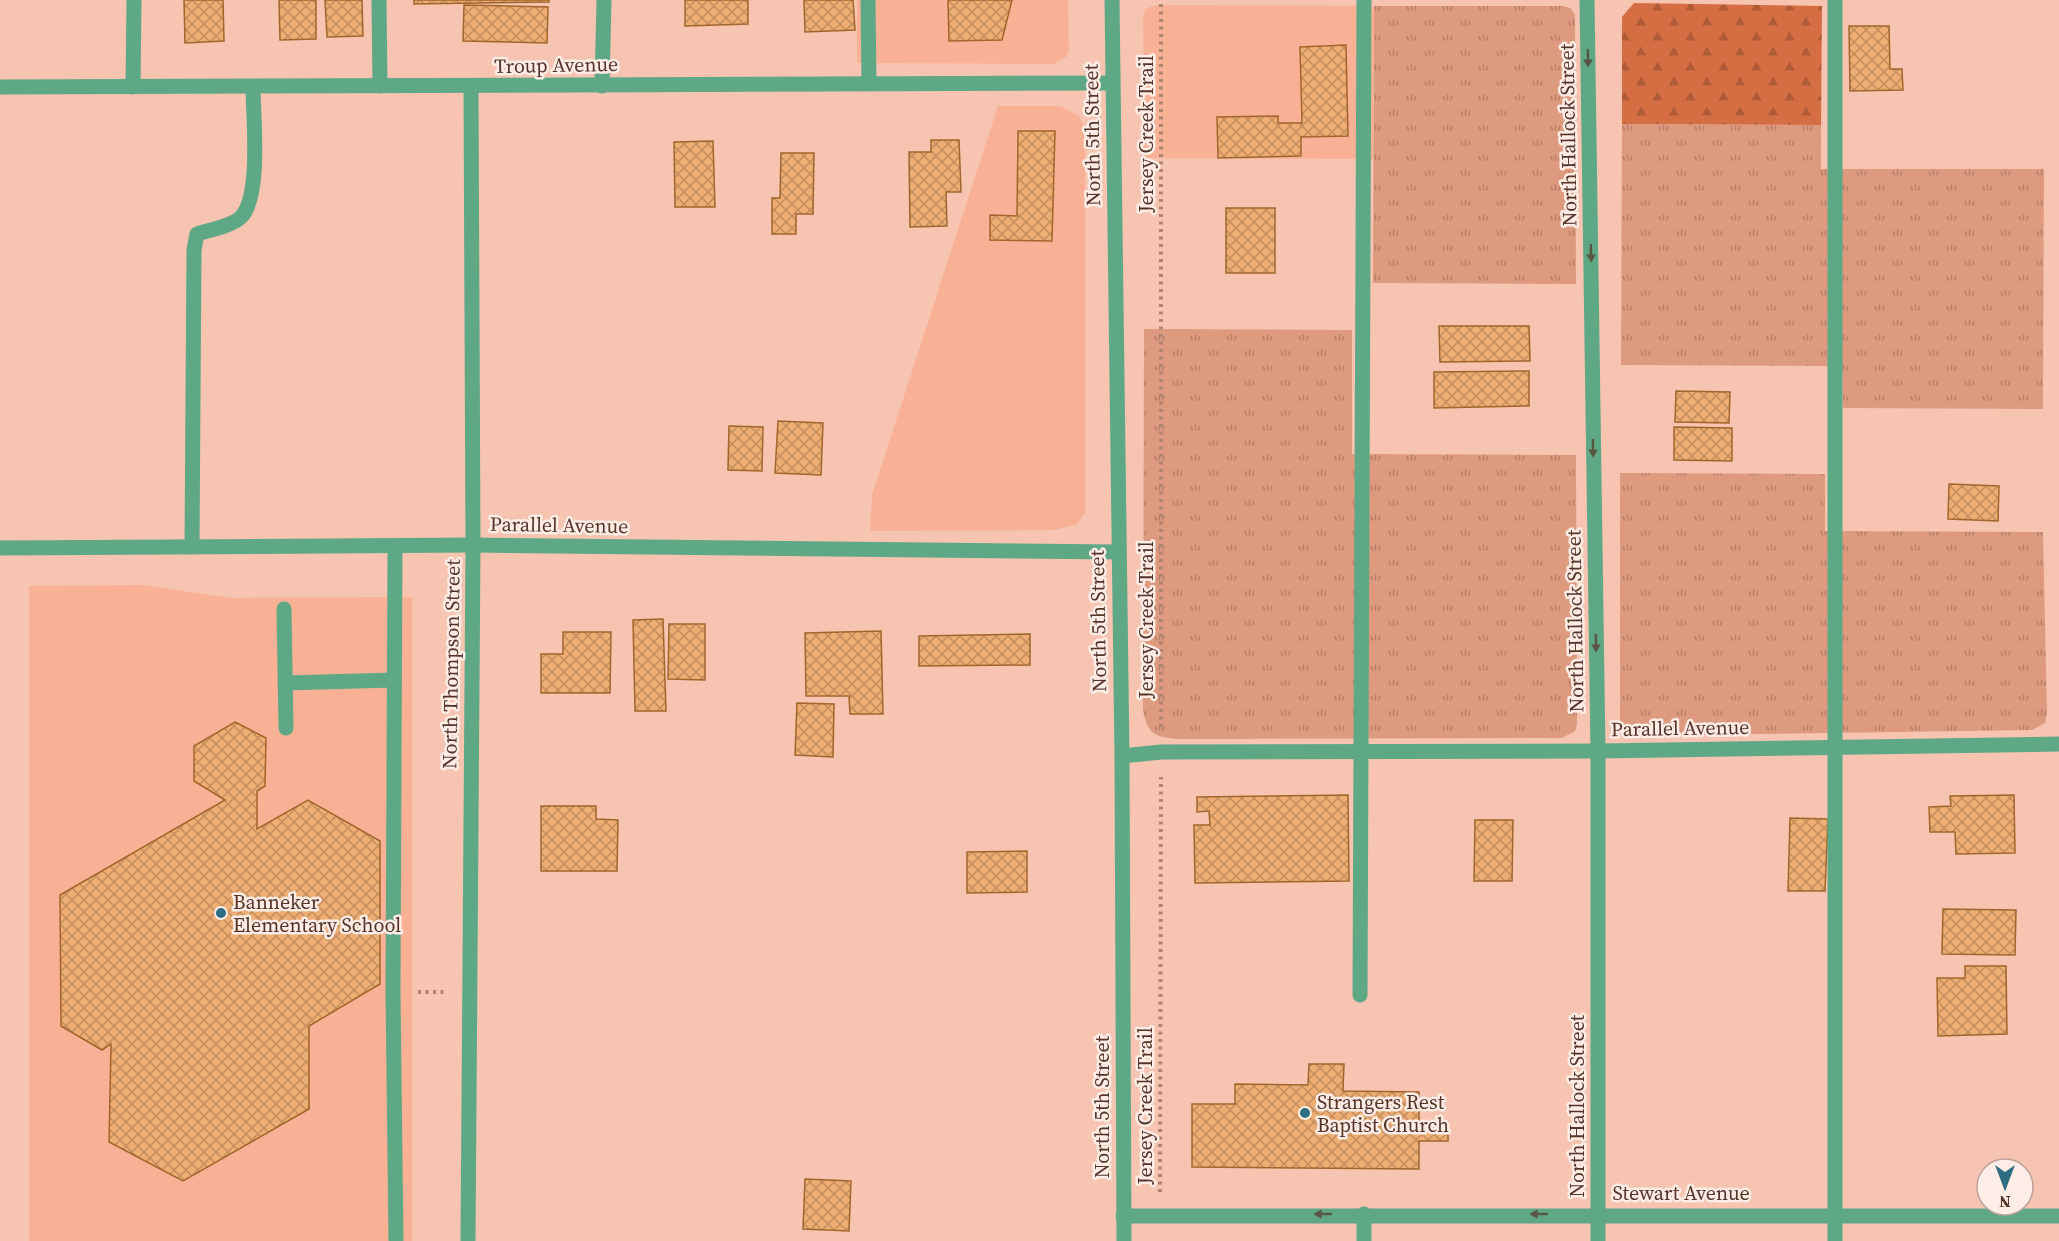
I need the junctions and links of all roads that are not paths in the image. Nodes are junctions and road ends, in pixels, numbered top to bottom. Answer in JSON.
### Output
{"nodes":[{"id":1,"x":134,"y":0,"type":"edge"},
{"id":2,"x":379,"y":0,"type":"edge"},
{"id":3,"x":604,"y":0,"type":"edge"},
{"id":4,"x":868,"y":0,"type":"edge"},
{"id":5,"x":1112,"y":0,"type":"edge"},
{"id":6,"x":1364,"y":0,"type":"edge"},
{"id":7,"x":1587,"y":0,"type":"edge"},
{"id":8,"x":1835,"y":0,"type":"edge"},
{"id":9,"x":1112,"y":83,"type":"junction"},
{"id":10,"x":869,"y":84,"type":"junction"},
{"id":11,"x":380,"y":86,"type":"junction"},
{"id":12,"x":602,"y":86,"type":"junction"},
{"id":13,"x":0,"y":87,"type":"edge"},
{"id":14,"x":134,"y":87,"type":"junction"},
{"id":15,"x":253,"y":87,"type":"junction"},
{"id":16,"x":471,"y":87,"type":"junction"},
{"id":17,"x":473,"y":545,"type":"junction"},
{"id":18,"x":395,"y":546,"type":"junction"},
{"id":19,"x":192,"y":547,"type":"junction"},
{"id":20,"x":0,"y":548,"type":"edge"},
{"id":21,"x":1118,"y":552,"type":"junction"},
{"id":22,"x":284,"y":609,"type":"dead end"},
{"id":23,"x":394,"y":680,"type":"junction"},
{"id":24,"x":285,"y":683,"type":"junction"},
{"id":25,"x":286,"y":728,"type":"dead end"},
{"id":26,"x":2059,"y":744,"type":"edge"},
{"id":27,"x":1835,"y":747,"type":"junction"},
{"id":28,"x":1598,"y":751,"type":"junction"},
{"id":29,"x":1360,"y":752,"type":"junction"},
{"id":30,"x":1122,"y":756,"type":"junction"},
{"id":31,"x":1360,"y":995,"type":"dead end"},
{"id":32,"x":1364,"y":1214,"type":"junction"},
{"id":33,"x":1598,"y":1214,"type":"junction"},
{"id":34,"x":1835,"y":1215,"type":"junction"},
{"id":35,"x":1123,"y":1216,"type":"junction"},
{"id":36,"x":2059,"y":1216,"type":"edge"},
{"id":37,"x":396,"y":1241,"type":"edge"},
{"id":38,"x":468,"y":1241,"type":"edge"},
{"id":39,"x":1124,"y":1241,"type":"edge"},
{"id":40,"x":1364,"y":1241,"type":"edge"},
{"id":41,"x":1598,"y":1241,"type":"edge"},
{"id":42,"x":1835,"y":1241,"type":"edge"}],
"edges":[{"from":1,"to":14,"type":"street"},
{"from":2,"to":11,"type":"street"},
{"from":3,"to":12,"type":"street"},
{"from":4,"to":10,"type":"street"},
{"from":5,"to":9,"type":"street","name":"North 5th Street"},
{"from":6,"to":29,"type":"street"},
{"from":7,"to":28,"type":"street","name":"North Hallock Street","one_way":true},
{"from":8,"to":27,"type":"street"},
{"from":9,"to":10,"type":"street","name":"Troup Avenue"},
{"from":9,"to":21,"type":"street","name":"North 5th Street"},
{"from":10,"to":12,"type":"street","name":"Troup Avenue"},
{"from":11,"to":15,"type":"street","name":"Troup Avenue"},
{"from":11,"to":16,"type":"street","name":"Troup Avenue"},
{"from":12,"to":16,"type":"street","name":"Troup Avenue"},
{"from":13,"to":14,"type":"street","name":"Troup Avenue"},
{"from":14,"to":15,"type":"street","name":"Troup Avenue"},
{"from":15,"to":19,"type":"street"},
{"from":16,"to":17,"type":"street","name":"North Thompson Street"},
{"from":17,"to":18,"type":"street","name":"Parallel Avenue"},
{"from":17,"to":21,"type":"street","name":"Parallel Avenue"},
{"from":17,"to":38,"type":"street","name":"North Thompson Street"},
{"from":18,"to":19,"type":"street","name":"Parallel Avenue"},
{"from":18,"to":23,"type":"street"},
{"from":19,"to":20,"type":"street","name":"Parallel Avenue"},
{"from":21,"to":30,"type":"street","name":"North 5th Street"},
{"from":22,"to":24,"type":"street"},
{"from":23,"to":24,"type":"street"},
{"from":23,"to":37,"type":"street"},
{"from":24,"to":25,"type":"street"},
{"from":26,"to":27,"type":"street","name":"Parallel Avenue"},
{"from":27,"to":28,"type":"street","name":"Parallel Avenue"},
{"from":27,"to":34,"type":"street"},
{"from":28,"to":29,"type":"street","name":"Parallel Avenue"},
{"from":28,"to":33,"type":"street","name":"North Hallock Street"},
{"from":29,"to":30,"type":"street","name":"Parallel Avenue"},
{"from":29,"to":31,"type":"street"},
{"from":30,"to":35,"type":"street","name":"North 5th Street"},
{"from":33,"to":32,"type":"street","name":"Stewart Avenue","one_way":true},
{"from":32,"to":35,"type":"street","name":"Stewart Avenue","one_way":true},
{"from":32,"to":40,"type":"street"},
{"from":33,"to":34,"type":"street","name":"Stewart Avenue"},
{"from":33,"to":41,"type":"street","name":"North Hallock Street"},
{"from":34,"to":36,"type":"street","name":"Stewart Avenue"},
{"from":34,"to":42,"type":"street"},
{"from":35,"to":39,"type":"street","name":"North 5th Street"}]}
